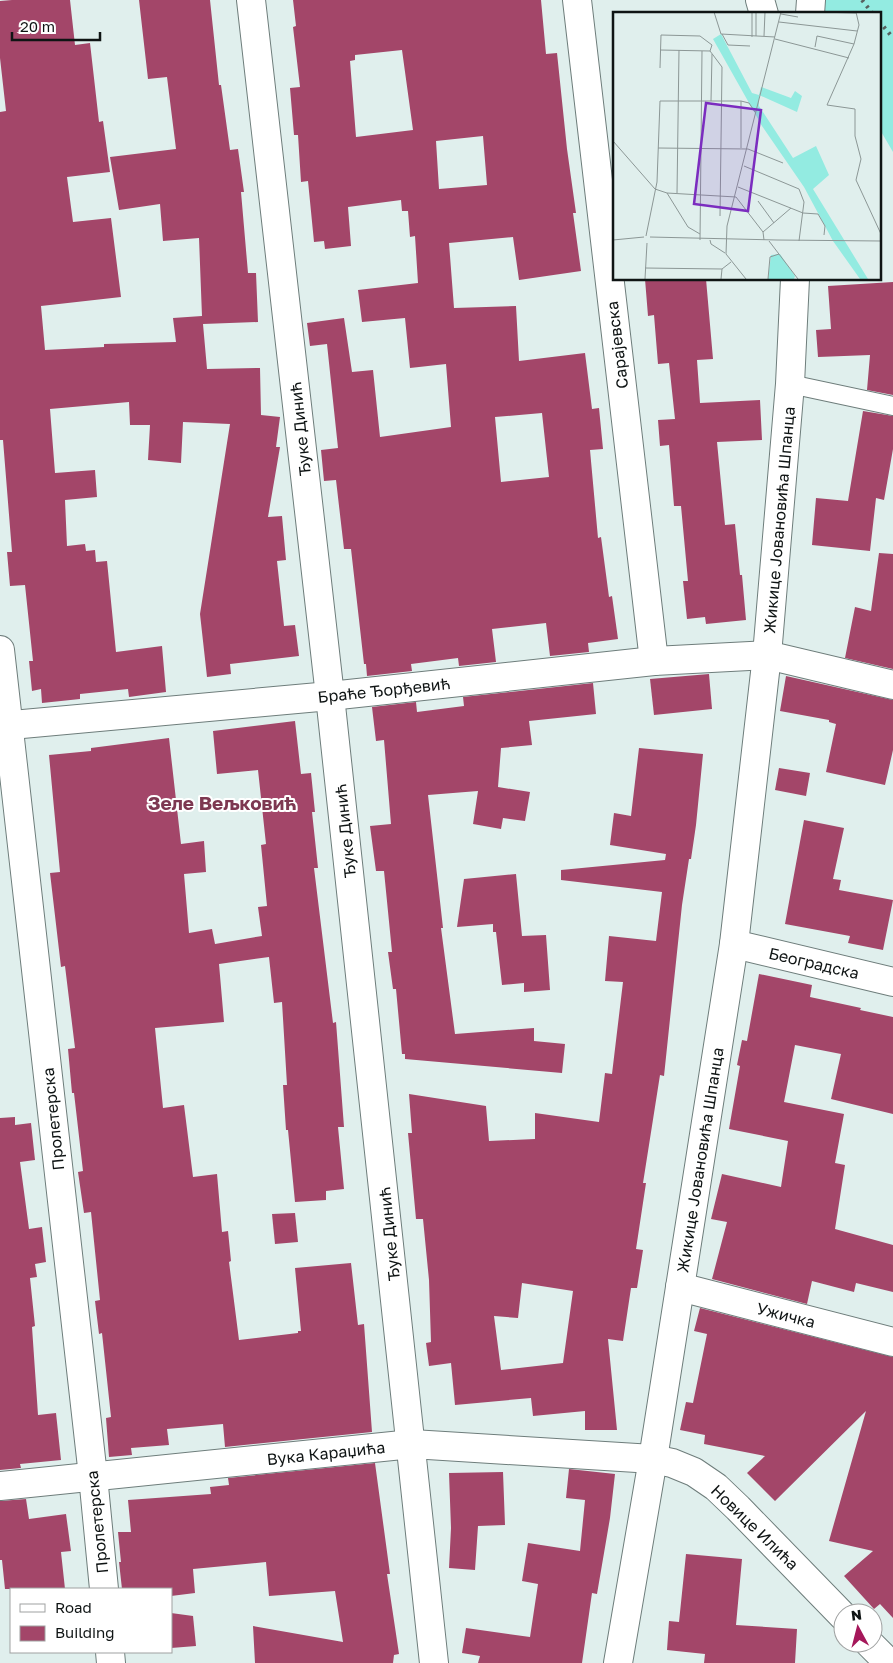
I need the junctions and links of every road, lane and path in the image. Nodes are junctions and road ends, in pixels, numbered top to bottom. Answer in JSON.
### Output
{"nodes":[{"id":1,"x":251,"y":0,"type":"edge"},
{"id":2,"x":577,"y":0,"type":"edge"},
{"id":3,"x":796,"y":280,"type":"edge"},
{"id":4,"x":790,"y":384,"type":"junction"},
{"id":5,"x":893,"y":406,"type":"edge"},
{"id":6,"x":0,"y":650,"type":"edge"},
{"id":7,"x":767,"y":655,"type":"junction"},
{"id":8,"x":654,"y":661,"type":"junction"},
{"id":9,"x":893,"y":685,"type":"edge"},
{"id":10,"x":330,"y":696,"type":"junction"},
{"id":11,"x":4,"y":726,"type":"edge"},
{"id":12,"x":734,"y":944,"type":"junction"},
{"id":13,"x":893,"y":982,"type":"edge"},
{"id":14,"x":680,"y":1287,"type":"junction"},
{"id":15,"x":893,"y":1342,"type":"edge"},
{"id":16,"x":412,"y":1444,"type":"junction"},
{"id":17,"x":653,"y":1459,"type":"junction"},
{"id":18,"x":93,"y":1476,"type":"junction"},
{"id":19,"x":0,"y":1486,"type":"edge"},
{"id":20,"x":104,"y":1588,"type":"edge"},
{"id":21,"x":833,"y":1606,"type":"edge"},
{"id":22,"x":879,"y":1653,"type":"edge"},
{"id":23,"x":434,"y":1663,"type":"edge"},
{"id":24,"x":618,"y":1663,"type":"edge"},
{"id":25,"x":889,"y":1663,"type":"edge"}],
"edges":[{"from":1,"to":10,"type":"street","name":"Ђуке Динић"},
{"from":2,"to":8,"type":"street","name":"Сарајевска"},
{"from":3,"to":4,"type":"street","name":"Жикице Јовановића Шпанца"},
{"from":4,"to":5,"type":"lane","name":"Жикице Јовановића Шпанца"},
{"from":4,"to":7,"type":"street","name":"Жикице Јовановића Шпанца"},
{"from":6,"to":11,"type":"street","name":"Пролетерска"},
{"from":7,"to":8,"type":"street","name":"Браће Ђорђевић"},
{"from":7,"to":9,"type":"street","name":"Жикице Јовановића Шпанца"},
{"from":7,"to":12,"type":"street","name":"Жикице Јовановића Шпанца"},
{"from":8,"to":10,"type":"street","name":"Браће Ђорђевић"},
{"from":10,"to":11,"type":"street","name":"Браће Ђорђевић"},
{"from":10,"to":16,"type":"street","name":"Ђуке Динић"},
{"from":11,"to":18,"type":"street","name":"Пролетерска"},
{"from":12,"to":13,"type":"street","name":"Београдска"},
{"from":12,"to":14,"type":"street","name":"Жикице Јовановића Шпанца"},
{"from":14,"to":15,"type":"street","name":"Ужичка"},
{"from":14,"to":17,"type":"street","name":"Жикице Јовановића Шпанца"},
{"from":16,"to":17,"type":"street","name":"Вука Караџића"},
{"from":16,"to":18,"type":"street","name":"Вука Караџића"},
{"from":16,"to":23,"type":"street","name":"Ђуке Динић"},
{"from":17,"to":21,"type":"street","name":"Новице Илића"},
{"from":17,"to":24,"type":"street","name":"Жикице Јовановића Шпанца"},
{"from":18,"to":19,"type":"street","name":"Вука Караџића"},
{"from":18,"to":20,"type":"street","name":"Пролетерска"},
{"from":22,"to":25,"type":"street"}]}
